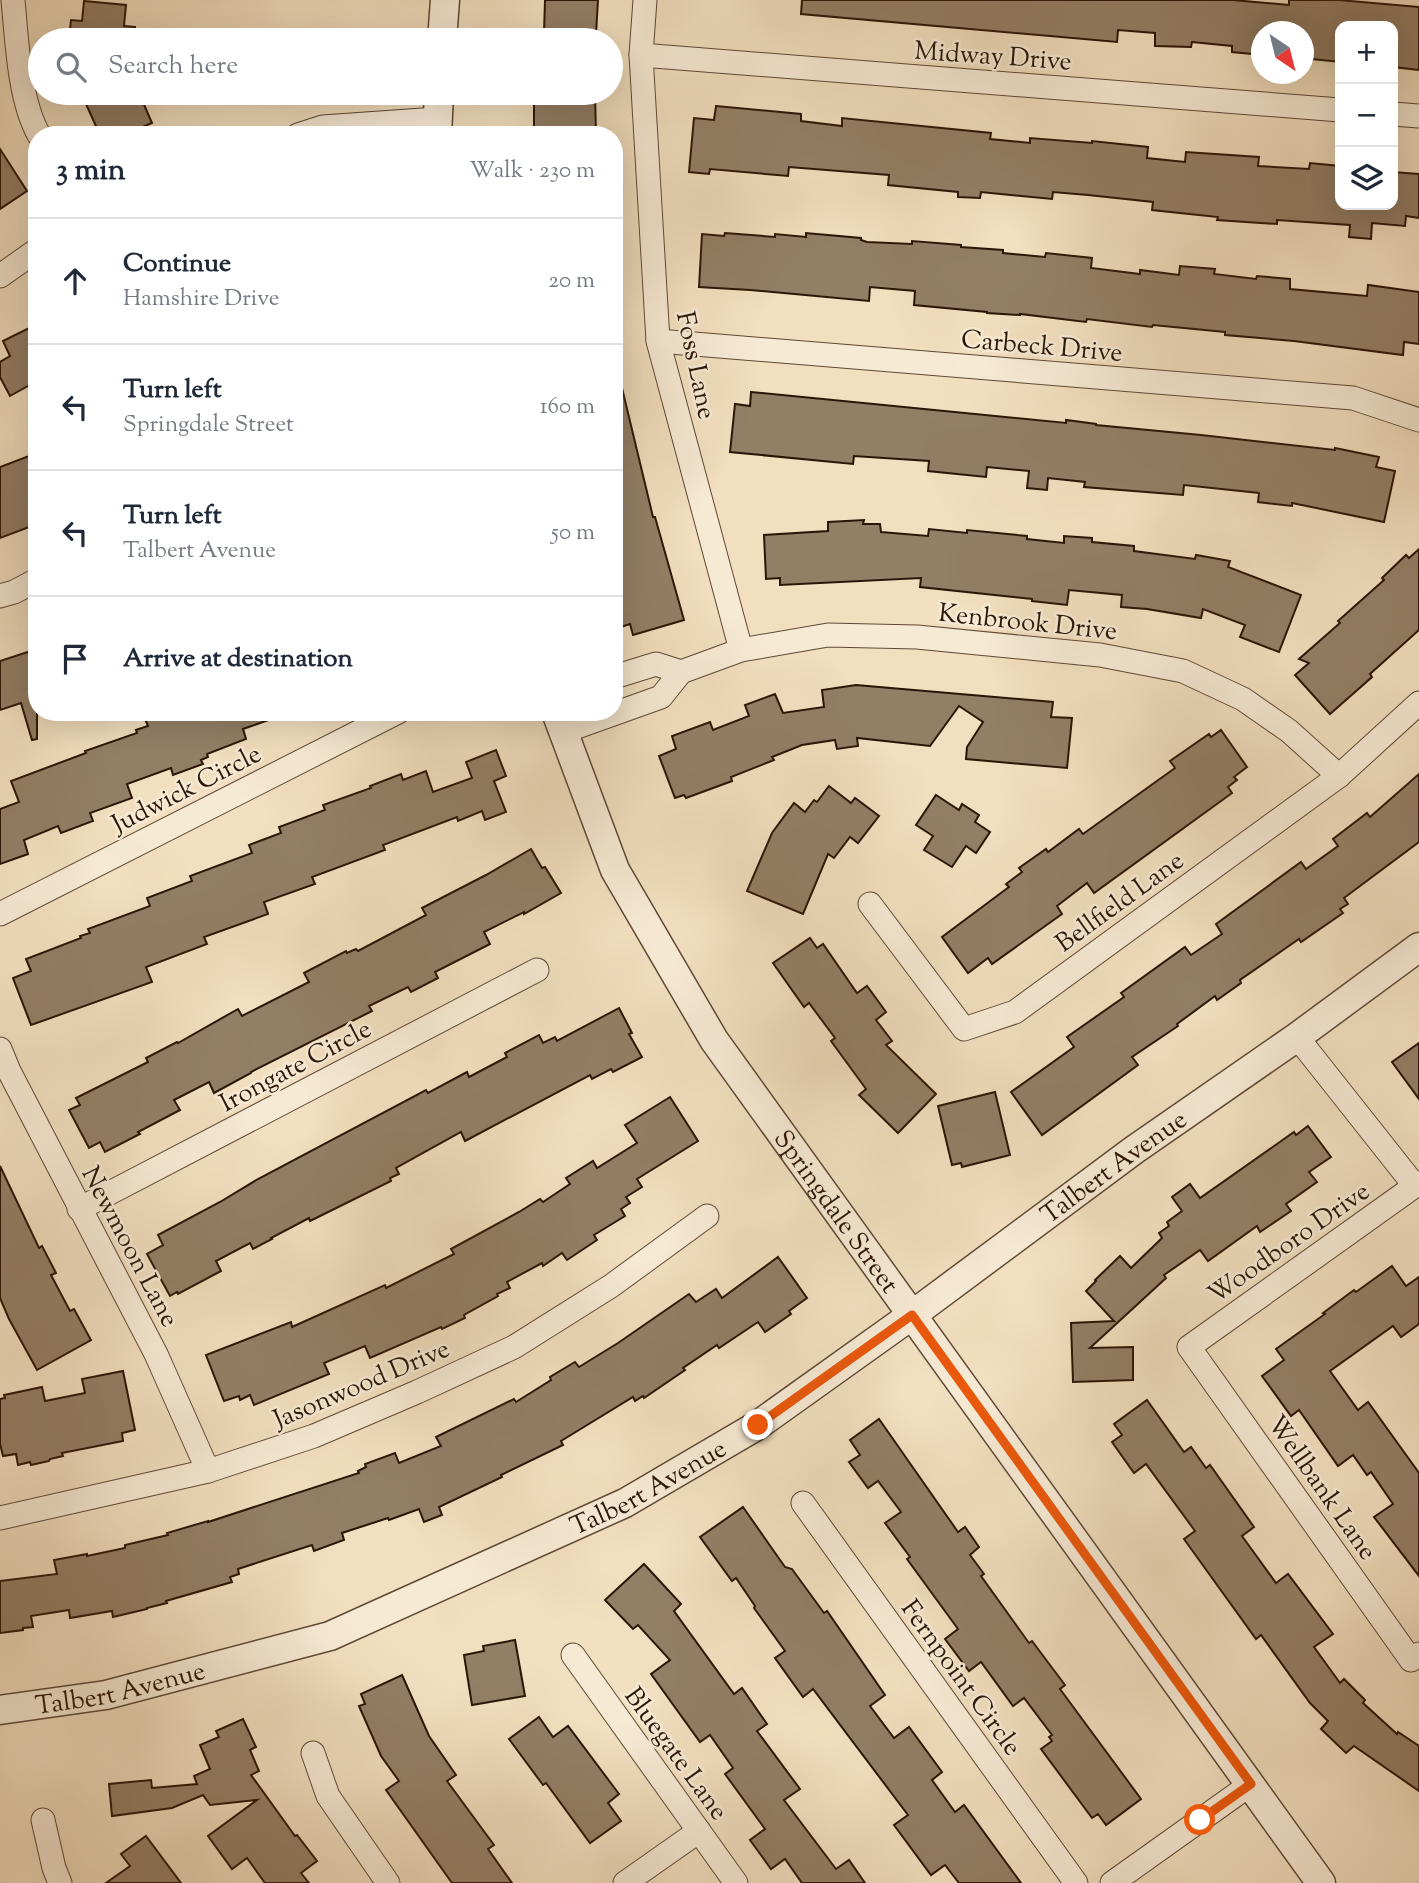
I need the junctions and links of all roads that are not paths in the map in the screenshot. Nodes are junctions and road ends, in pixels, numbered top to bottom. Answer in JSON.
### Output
{"nodes":[{"id":1,"x":13,"y":0,"type":"edge"},
{"id":2,"x":444,"y":0,"type":"edge"},
{"id":3,"x":645,"y":0,"type":"edge"},
{"id":4,"x":0,"y":1,"type":"edge"},
{"id":5,"x":443,"y":28,"type":"edge"},
{"id":6,"x":641,"y":55,"type":"junction"},
{"id":7,"x":1335,"y":110,"type":"edge"},
{"id":8,"x":1398,"y":114,"type":"edge"},
{"id":9,"x":437,"y":115,"type":"edge"},
{"id":10,"x":1419,"y":116,"type":"edge"},
{"id":11,"x":34,"y":126,"type":"edge"},
{"id":12,"x":332,"y":126,"type":"edge"},
{"id":13,"x":28,"y":256,"type":"edge"},
{"id":14,"x":0,"y":276,"type":"edge"},
{"id":15,"x":658,"y":341,"type":"junction"},
{"id":16,"x":1419,"y":420,"type":"edge"},
{"id":17,"x":28,"y":585,"type":"edge"},
{"id":18,"x":0,"y":596,"type":"edge"},
{"id":19,"x":741,"y":650,"type":"junction"},
{"id":20,"x":681,"y":672,"type":"junction"},
{"id":21,"x":623,"y":674,"type":"edge"},
{"id":22,"x":1419,"y":703,"type":"edge"},
{"id":23,"x":623,"y":706,"type":"edge"},
{"id":24,"x":380,"y":721,"type":"edge"},
{"id":25,"x":559,"y":722,"type":"edge"},
{"id":26,"x":1339,"y":776,"type":"junction"},
{"id":27,"x":870,"y":905,"type":"dead end"},
{"id":28,"x":0,"y":914,"type":"edge"},
{"id":29,"x":1419,"y":947,"type":"edge"},
{"id":30,"x":537,"y":970,"type":"dead end"},
{"id":31,"x":1297,"y":1037,"type":"junction"},
{"id":32,"x":0,"y":1049,"type":"edge"},
{"id":33,"x":1417,"y":1184,"type":"edge"},
{"id":34,"x":79,"y":1209,"type":"junction"},
{"id":35,"x":707,"y":1216,"type":"dead end"},
{"id":36,"x":912,"y":1315,"type":"junction"},
{"id":37,"x":1189,"y":1347,"type":"joint"},
{"id":38,"x":208,"y":1471,"type":"junction"},
{"id":39,"x":803,"y":1503,"type":"dead end"},
{"id":40,"x":0,"y":1518,"type":"edge"},
{"id":41,"x":573,"y":1655,"type":"dead end"},
{"id":42,"x":1415,"y":1657,"type":"edge"},
{"id":43,"x":0,"y":1710,"type":"edge"},
{"id":44,"x":313,"y":1753,"type":"dead end"},
{"id":45,"x":1251,"y":1784,"type":"junction"},
{"id":46,"x":43,"y":1820,"type":"dead end"},
{"id":47,"x":699,"y":1830,"type":"junction"},
{"id":48,"x":60,"y":1883,"type":"edge"},
{"id":49,"x":388,"y":1883,"type":"edge"},
{"id":50,"x":625,"y":1883,"type":"edge"},
{"id":51,"x":736,"y":1883,"type":"edge"},
{"id":52,"x":1076,"y":1883,"type":"edge"},
{"id":53,"x":1112,"y":1883,"type":"edge"},
{"id":54,"x":1321,"y":1883,"type":"edge"}],
"edges":[{"from":1,"to":4,"type":"street"},
{"from":1,"to":11,"type":"street"},
{"from":2,"to":5,"type":"street"},
{"from":3,"to":6,"type":"street","name":"Foss Lane"},
{"from":6,"to":7,"type":"street","name":"Midway Drive"},
{"from":6,"to":15,"type":"street","name":"Foss Lane"},
{"from":8,"to":10,"type":"street"},
{"from":9,"to":12,"type":"street"},
{"from":13,"to":14,"type":"street"},
{"from":15,"to":16,"type":"street","name":"Carbeck Drive"},
{"from":15,"to":19,"type":"street","name":"Foss Lane"},
{"from":17,"to":18,"type":"street"},
{"from":19,"to":20,"type":"street","name":"Kenbrook Drive"},
{"from":19,"to":26,"type":"street","name":"Kenbrook Drive"},
{"from":20,"to":21,"type":"street","name":"Kenbrook Drive"},
{"from":20,"to":23,"type":"street","name":"Kenbrook Drive"},
{"from":22,"to":26,"type":"street","name":"Bellfield Lane"},
{"from":24,"to":28,"type":"street","name":"Judwick Circle"},
{"from":25,"to":36,"type":"street","name":"Springdale Street"},
{"from":26,"to":27,"type":"street","name":"Bellfield Lane"},
{"from":29,"to":31,"type":"street","name":"Talbert Avenue"},
{"from":30,"to":34,"type":"street","name":"Irongate Circle"},
{"from":31,"to":33,"type":"street"},
{"from":31,"to":36,"type":"street","name":"Talbert Avenue"},
{"from":32,"to":34,"type":"street","name":"Newmoon Lane"},
{"from":33,"to":37,"type":"street","name":"Woodboro Drive"},
{"from":34,"to":38,"type":"street","name":"Newmoon Lane"},
{"from":35,"to":38,"type":"street","name":"Jasonwood Drive"},
{"from":36,"to":43,"type":"street","name":"Talbert Avenue"},
{"from":36,"to":45,"type":"street","name":"Springdale Street"},
{"from":37,"to":42,"type":"street","name":"Wellbank Lane"},
{"from":38,"to":40,"type":"street","name":"Jasonwood Drive"},
{"from":39,"to":52,"type":"street","name":"Fernpoint Circle"},
{"from":41,"to":47,"type":"street","name":"Bluegate Lane"},
{"from":44,"to":49,"type":"street"},
{"from":45,"to":53,"type":"street"},
{"from":45,"to":54,"type":"street","name":"Springdale Street"},
{"from":46,"to":48,"type":"street"},
{"from":47,"to":50,"type":"street"},
{"from":47,"to":51,"type":"street","name":"Bluegate Lane"}]}
